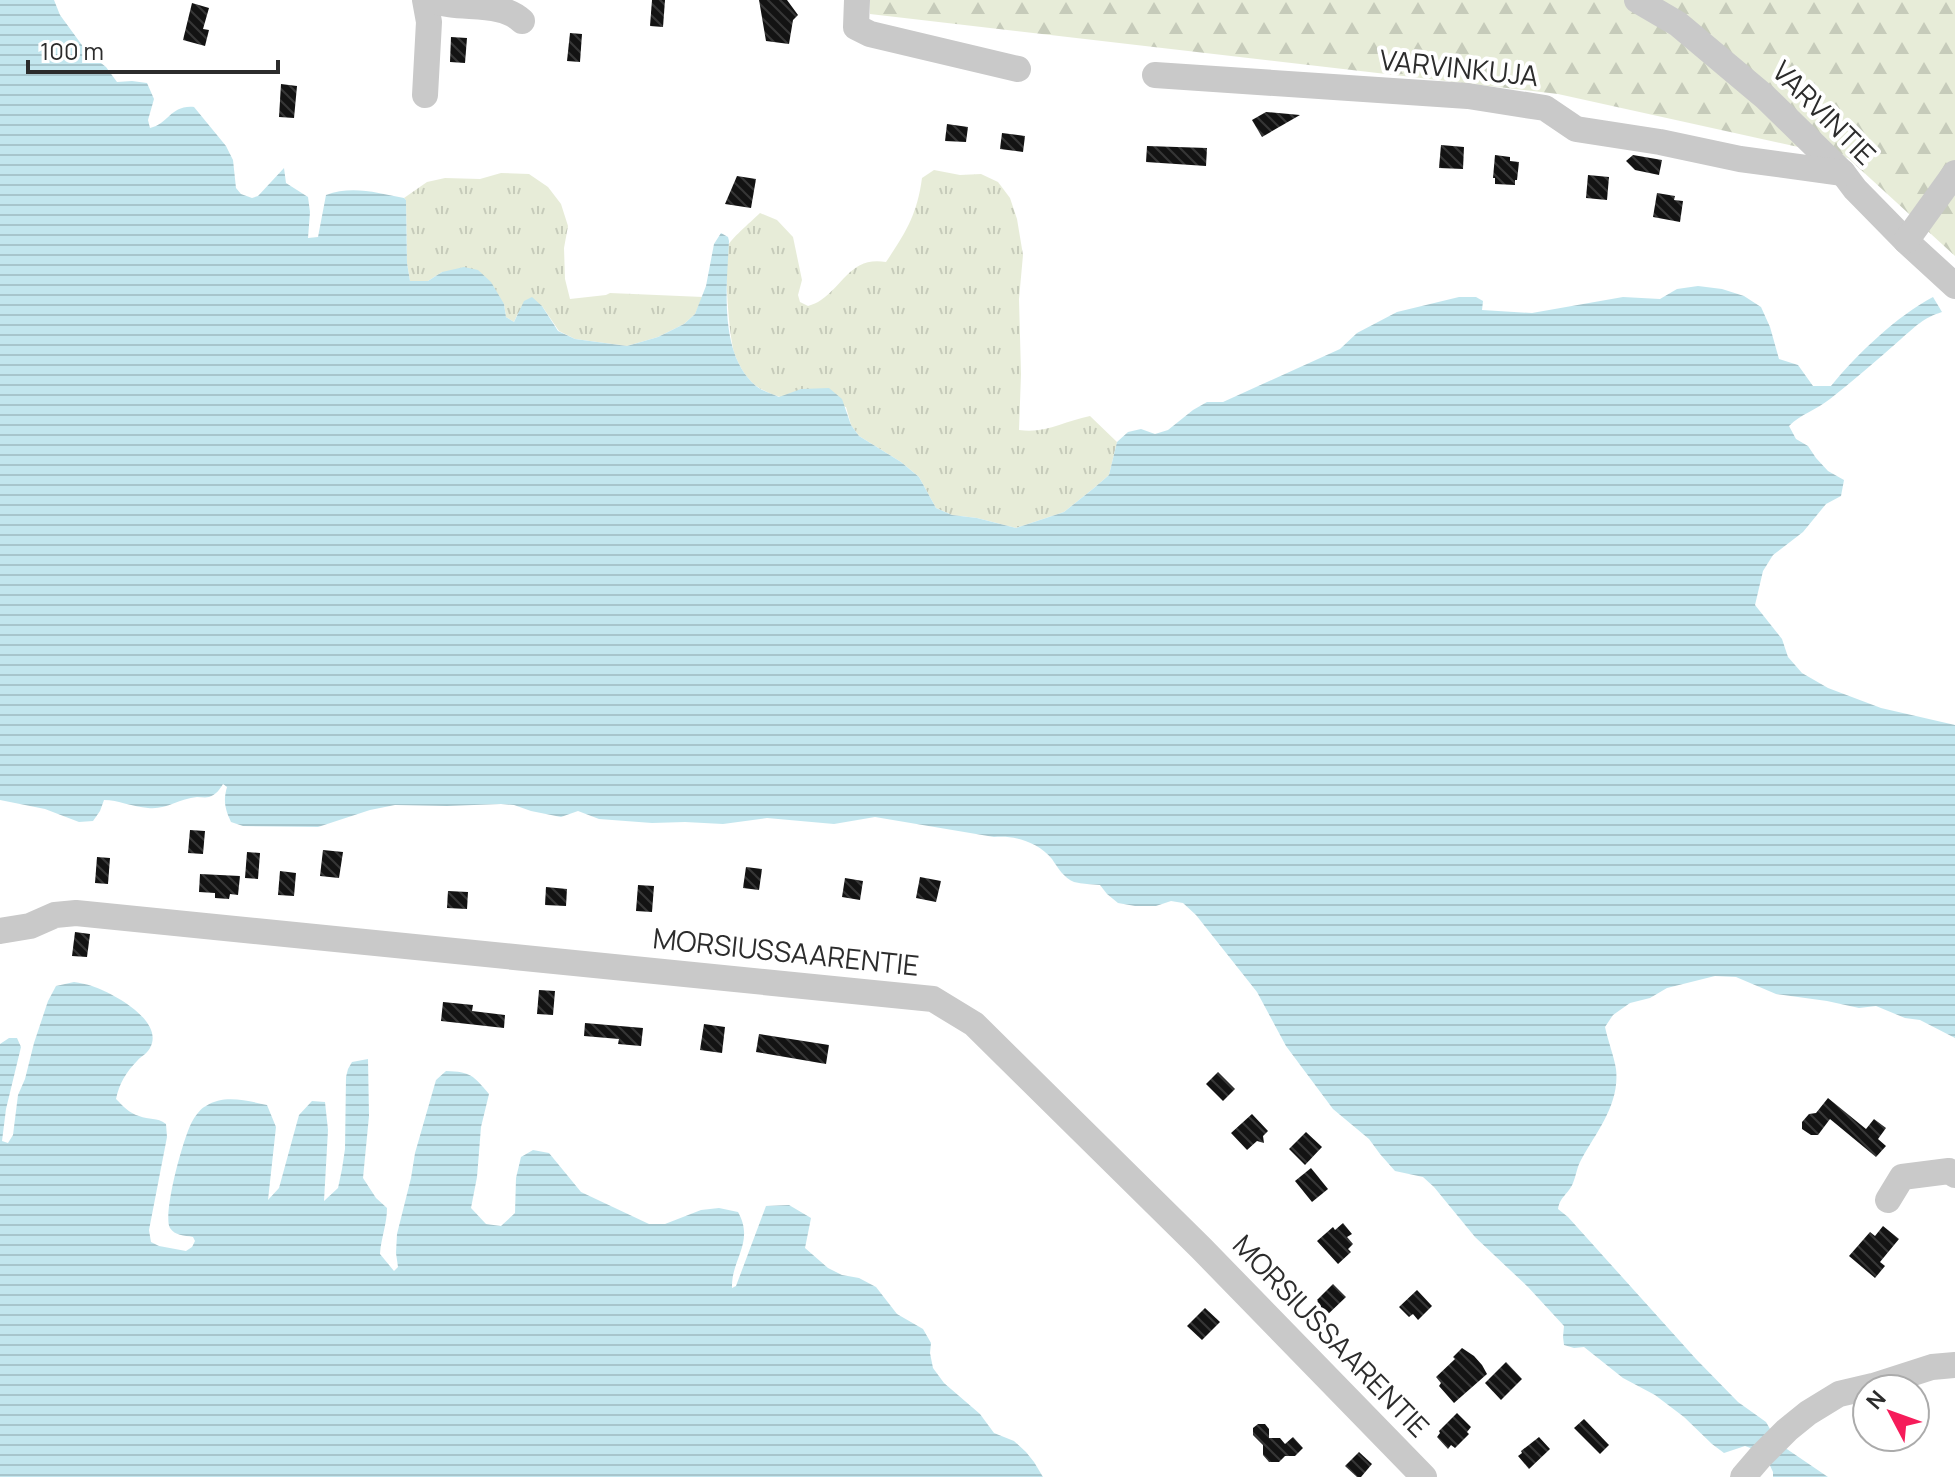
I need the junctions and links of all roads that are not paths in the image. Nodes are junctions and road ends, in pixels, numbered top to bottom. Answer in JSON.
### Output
{"nodes":[{"id":1,"x":425,"y":0,"type":"edge"},
{"id":2,"x":432,"y":0,"type":"edge"},
{"id":3,"x":857,"y":0,"type":"edge"},
{"id":4,"x":1637,"y":0,"type":"edge"},
{"id":5,"x":522,"y":21,"type":"dead end"},
{"id":6,"x":1018,"y":69,"type":"dead end"},
{"id":7,"x":1155,"y":75,"type":"dead end"},
{"id":8,"x":425,"y":95,"type":"dead end"},
{"id":9,"x":1843,"y":173,"type":"junction"},
{"id":10,"x":1955,"y":173,"type":"edge"},
{"id":11,"x":1906,"y":241,"type":"junction"},
{"id":12,"x":1955,"y":286,"type":"edge"},
{"id":13,"x":0,"y":931,"type":"edge"},
{"id":14,"x":1955,"y":1175,"type":"edge"},
{"id":15,"x":1888,"y":1200,"type":"dead end"},
{"id":16,"x":1955,"y":1365,"type":"edge"},
{"id":17,"x":1424,"y":1477,"type":"edge"},
{"id":18,"x":1743,"y":1477,"type":"edge"}],
"edges":[{"from":1,"to":8,"type":"street"},
{"from":2,"to":5,"type":"street"},
{"from":3,"to":6,"type":"street"},
{"from":4,"to":9,"type":"street","name":"VARVINTIE"},
{"from":7,"to":9,"type":"street","name":"VARVINKUJA"},
{"from":9,"to":11,"type":"street","name":"VARVINTIE"},
{"from":10,"to":11,"type":"street"},
{"from":11,"to":12,"type":"street","name":"VARVINTIE"},
{"from":13,"to":17,"type":"street","name":"MORSIUSSAARENTIE"},
{"from":14,"to":15,"type":"street"},
{"from":16,"to":18,"type":"street"}]}
